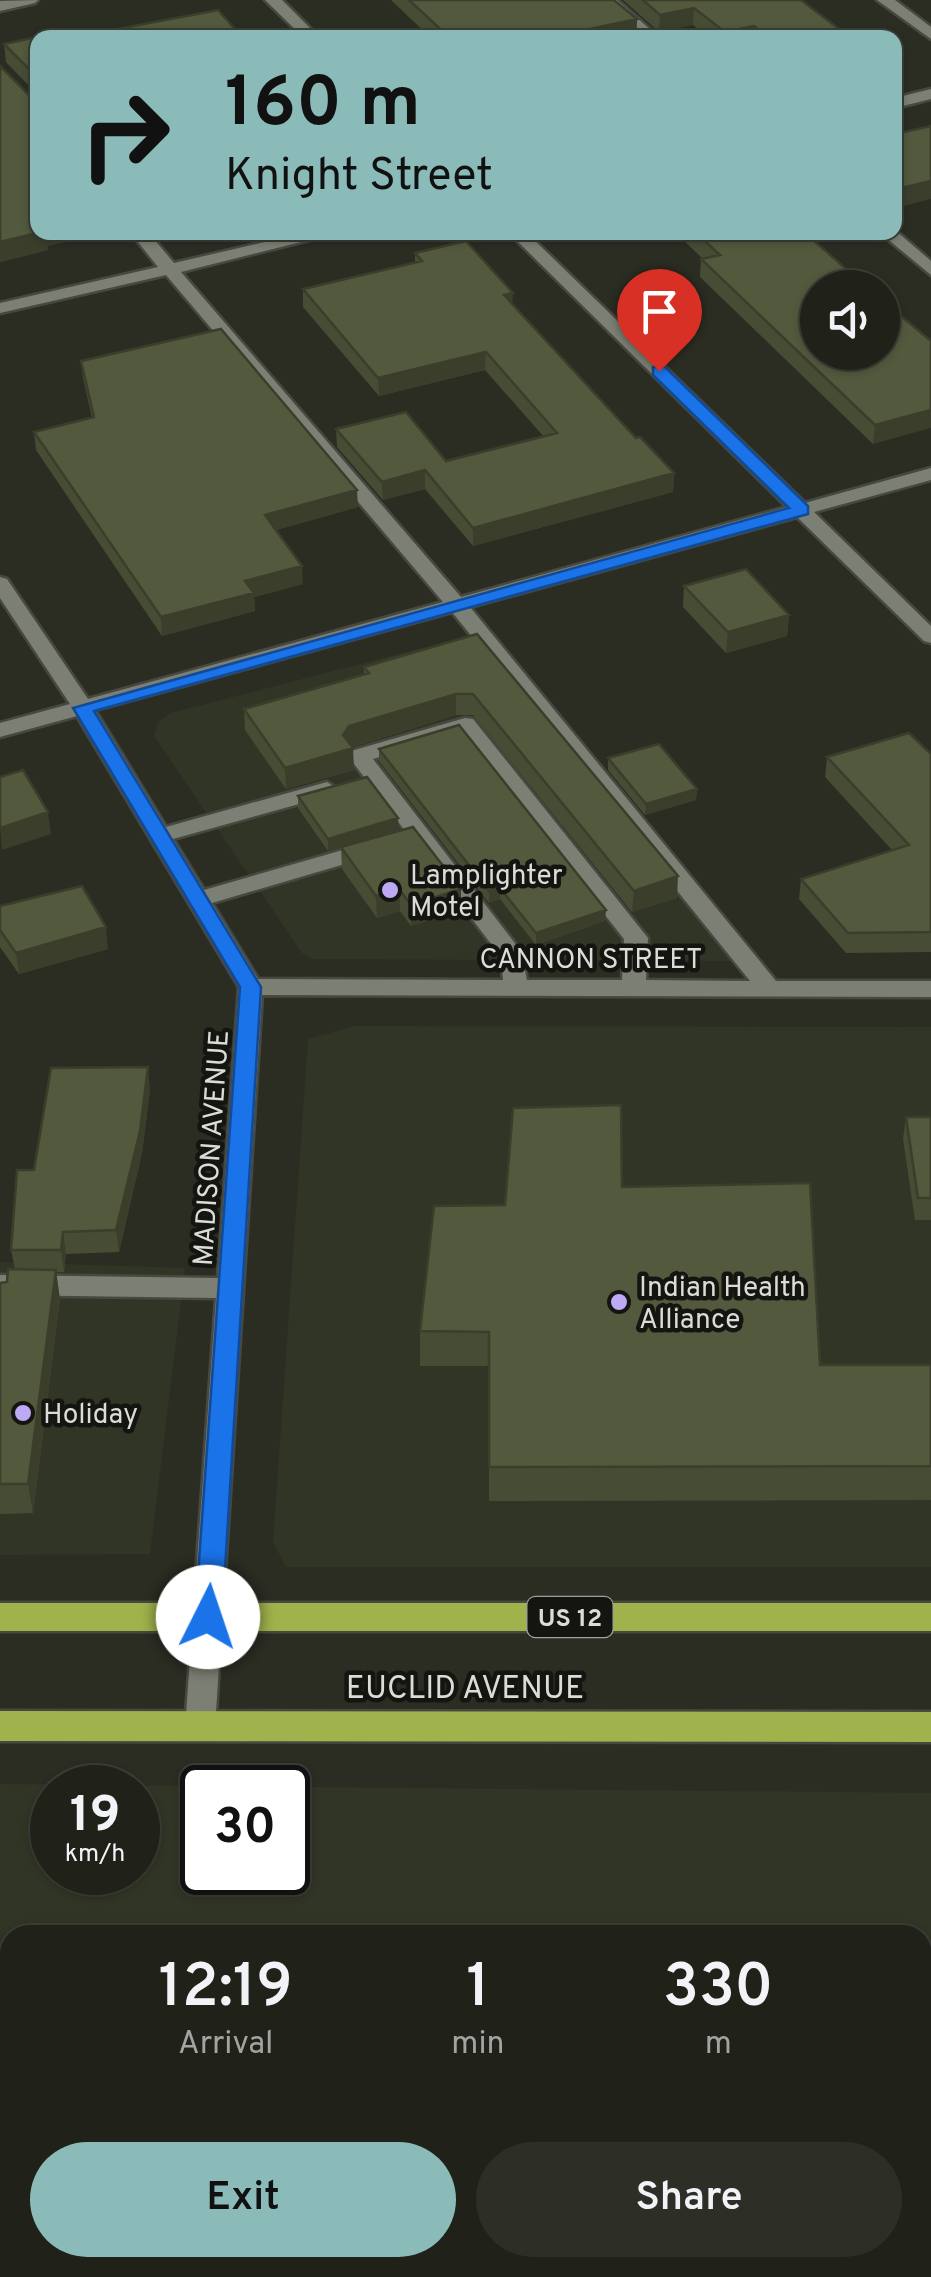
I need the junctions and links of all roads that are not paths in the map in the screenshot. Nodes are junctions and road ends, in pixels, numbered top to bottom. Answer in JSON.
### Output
{"nodes":[{"id":1,"x":30,"y":0,"type":"edge"},
{"id":2,"x":273,"y":0,"type":"edge"},
{"id":3,"x":608,"y":0,"type":"edge"},
{"id":4,"x":884,"y":0,"type":"edge"},
{"id":5,"x":0,"y":6,"type":"edge"},
{"id":6,"x":304,"y":30,"type":"edge"},
{"id":7,"x":644,"y":30,"type":"edge"},
{"id":8,"x":931,"y":34,"type":"edge"},
{"id":9,"x":931,"y":94,"type":"edge"},
{"id":10,"x":902,"y":101,"type":"edge"},
{"id":11,"x":145,"y":240,"type":"edge"},
{"id":12,"x":299,"y":240,"type":"edge"},
{"id":13,"x":524,"y":240,"type":"edge"},
{"id":14,"x":895,"y":240,"type":"edge"},
{"id":15,"x":170,"y":270,"type":"junction"},
{"id":16,"x":931,"y":270,"type":"edge"},
{"id":17,"x":0,"y":308,"type":"edge"},
{"id":18,"x":931,"y":474,"type":"edge"},
{"id":19,"x":802,"y":510,"type":"junction"},
{"id":20,"x":0,"y":582,"type":"edge"},
{"id":21,"x":456,"y":605,"type":"junction"},
{"id":22,"x":931,"y":638,"type":"edge"},
{"id":23,"x":83,"y":708,"type":"junction"},
{"id":24,"x":0,"y":730,"type":"edge"},
{"id":25,"x":375,"y":775,"type":"junction"},
{"id":26,"x":422,"y":834,"type":"junction"},
{"id":27,"x":160,"y":836,"type":"junction"},
{"id":28,"x":198,"y":900,"type":"junction"},
{"id":29,"x":250,"y":987,"type":"junction"},
{"id":30,"x":516,"y":988,"type":"junction"},
{"id":31,"x":634,"y":988,"type":"junction"},
{"id":32,"x":770,"y":989,"type":"junction"},
{"id":33,"x":931,"y":990,"type":"edge"},
{"id":34,"x":0,"y":1285,"type":"edge"},
{"id":35,"x":230,"y":1288,"type":"junction"},
{"id":36,"x":0,"y":1617,"type":"edge"},
{"id":37,"x":208,"y":1617,"type":"junction"},
{"id":38,"x":931,"y":1618,"type":"edge"},
{"id":39,"x":0,"y":1726,"type":"edge"},
{"id":40,"x":931,"y":1727,"type":"edge"},
{"id":41,"x":200,"y":1728,"type":"junction"}],
"edges":[{"from":1,"to":5,"type":"street"},
{"from":2,"to":6,"type":"street"},
{"from":3,"to":7,"type":"street"},
{"from":4,"to":8,"type":"street"},
{"from":9,"to":10,"type":"street"},
{"from":11,"to":15,"type":"street"},
{"from":12,"to":15,"type":"street"},
{"from":13,"to":19,"type":"street"},
{"from":14,"to":16,"type":"street"},
{"from":15,"to":17,"type":"street"},
{"from":15,"to":21,"type":"street"},
{"from":18,"to":19,"type":"street"},
{"from":19,"to":21,"type":"street"},
{"from":19,"to":22,"type":"street"},
{"from":20,"to":23,"type":"street"},
{"from":21,"to":23,"type":"street"},
{"from":21,"to":32,"type":"street"},
{"from":23,"to":24,"type":"street"},
{"from":23,"to":27,"type":"street"},
{"from":25,"to":26,"type":"street"},
{"from":25,"to":27,"type":"street"},
{"from":25,"to":31,"type":"street"},
{"from":26,"to":28,"type":"street"},
{"from":26,"to":30,"type":"street"},
{"from":27,"to":28,"type":"street"},
{"from":28,"to":29,"type":"street"},
{"from":29,"to":30,"type":"street","name":"CANNON STREET"},
{"from":29,"to":35,"type":"street","name":"MADISON AVENUE"},
{"from":30,"to":31,"type":"street","name":"CANNON STREET"},
{"from":31,"to":32,"type":"street","name":"CANNON STREET"},
{"from":32,"to":33,"type":"street","name":"CANNON STREET"},
{"from":34,"to":35,"type":"street"},
{"from":35,"to":37,"type":"street","name":"MADISON AVENUE"},
{"from":36,"to":37,"type":"highway","number":"US 12"},
{"from":37,"to":38,"type":"highway","number":"US 12"},
{"from":37,"to":41,"type":"street","name":"MADISON AVENUE"},
{"from":39,"to":41,"type":"highway","name":"EUCLID AVENUE"},
{"from":40,"to":41,"type":"highway","name":"EUCLID AVENUE"}]}
